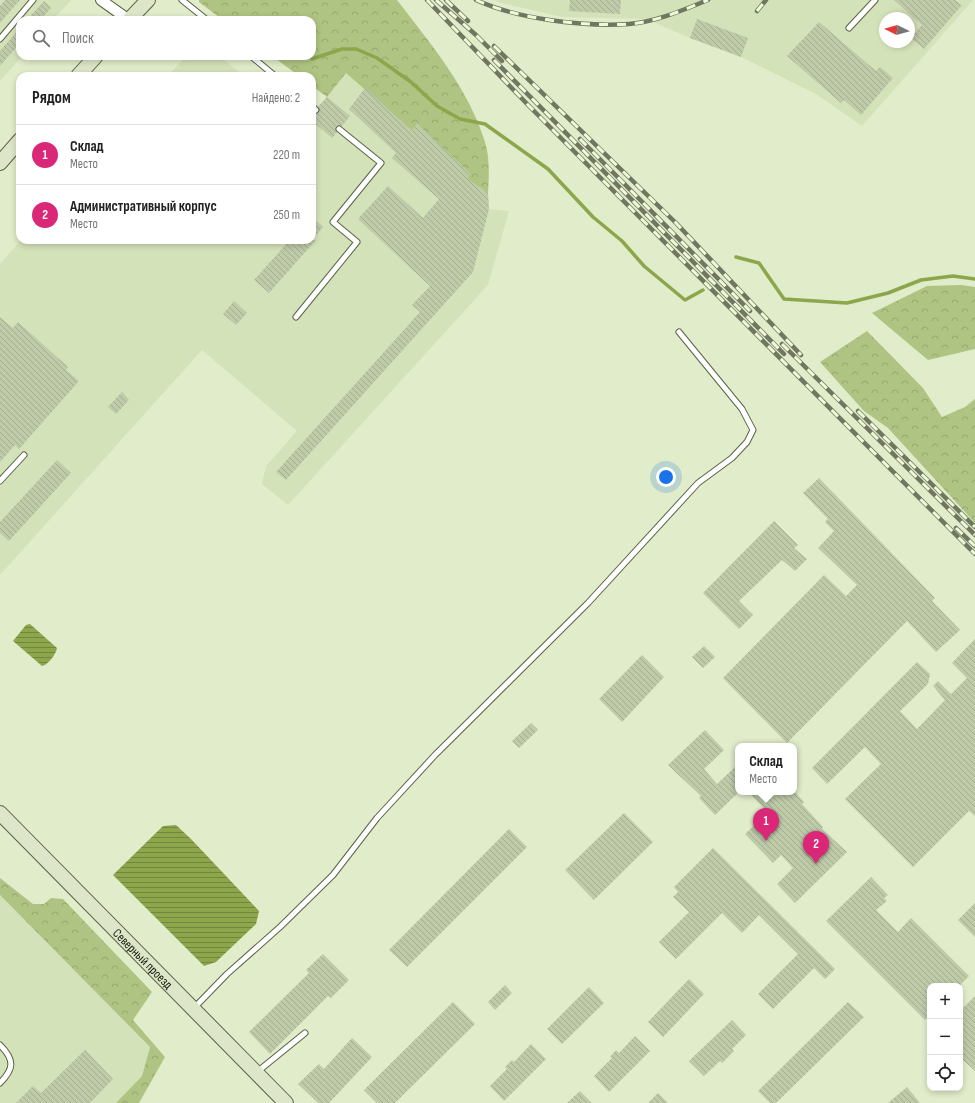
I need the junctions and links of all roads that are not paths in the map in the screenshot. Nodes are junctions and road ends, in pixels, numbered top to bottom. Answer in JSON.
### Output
{"nodes":[{"id":1,"x":33,"y":0,"type":"edge"},
{"id":2,"x":101,"y":0,"type":"edge"},
{"id":3,"x":148,"y":0,"type":"edge"},
{"id":4,"x":182,"y":0,"type":"edge"},
{"id":5,"x":874,"y":0,"type":"edge"},
{"id":6,"x":19,"y":16,"type":"edge"},
{"id":7,"x":123,"y":16,"type":"edge"},
{"id":8,"x":133,"y":16,"type":"edge"},
{"id":9,"x":202,"y":16,"type":"edge"},
{"id":10,"x":16,"y":20,"type":"edge"},
{"id":11,"x":849,"y":28,"type":"dead end"},
{"id":12,"x":0,"y":39,"type":"edge"},
{"id":13,"x":92,"y":60,"type":"edge"},
{"id":14,"x":256,"y":60,"type":"edge"},
{"id":15,"x":82,"y":72,"type":"edge"},
{"id":16,"x":270,"y":72,"type":"edge"},
{"id":17,"x":339,"y":129,"type":"dead end"},
{"id":18,"x":16,"y":145,"type":"edge"},
{"id":19,"x":0,"y":163,"type":"edge"},
{"id":20,"x":296,"y":317,"type":"dead end"},
{"id":21,"x":679,"y":332,"type":"dead end"},
{"id":22,"x":24,"y":455,"type":"dead end"},
{"id":23,"x":0,"y":481,"type":"edge"},
{"id":24,"x":0,"y":813,"type":"edge"},
{"id":25,"x":193,"y":1009,"type":"junction"},
{"id":26,"x":305,"y":1033,"type":"dead end"},
{"id":27,"x":0,"y":1045,"type":"edge"},
{"id":28,"x":256,"y":1072,"type":"junction"},
{"id":29,"x":0,"y":1083,"type":"edge"},
{"id":30,"x":286,"y":1103,"type":"edge"}],
"edges":[{"from":1,"to":6,"type":"lane"},
{"from":2,"to":7,"type":"street"},
{"from":3,"to":8,"type":"street"},
{"from":4,"to":9,"type":"lane"},
{"from":5,"to":11,"type":"lane"},
{"from":10,"to":12,"type":"lane"},
{"from":13,"to":15,"type":"street"},
{"from":14,"to":16,"type":"lane"},
{"from":17,"to":20,"type":"lane"},
{"from":18,"to":19,"type":"street"},
{"from":21,"to":25,"type":"lane"},
{"from":22,"to":23,"type":"lane"},
{"from":24,"to":25,"type":"street","name":"Северный проезд"},
{"from":25,"to":28,"type":"street","name":"Северный проезд"},
{"from":26,"to":28,"type":"lane"},
{"from":27,"to":29,"type":"lane"},
{"from":28,"to":30,"type":"street","name":"Северный проезд"}]}
